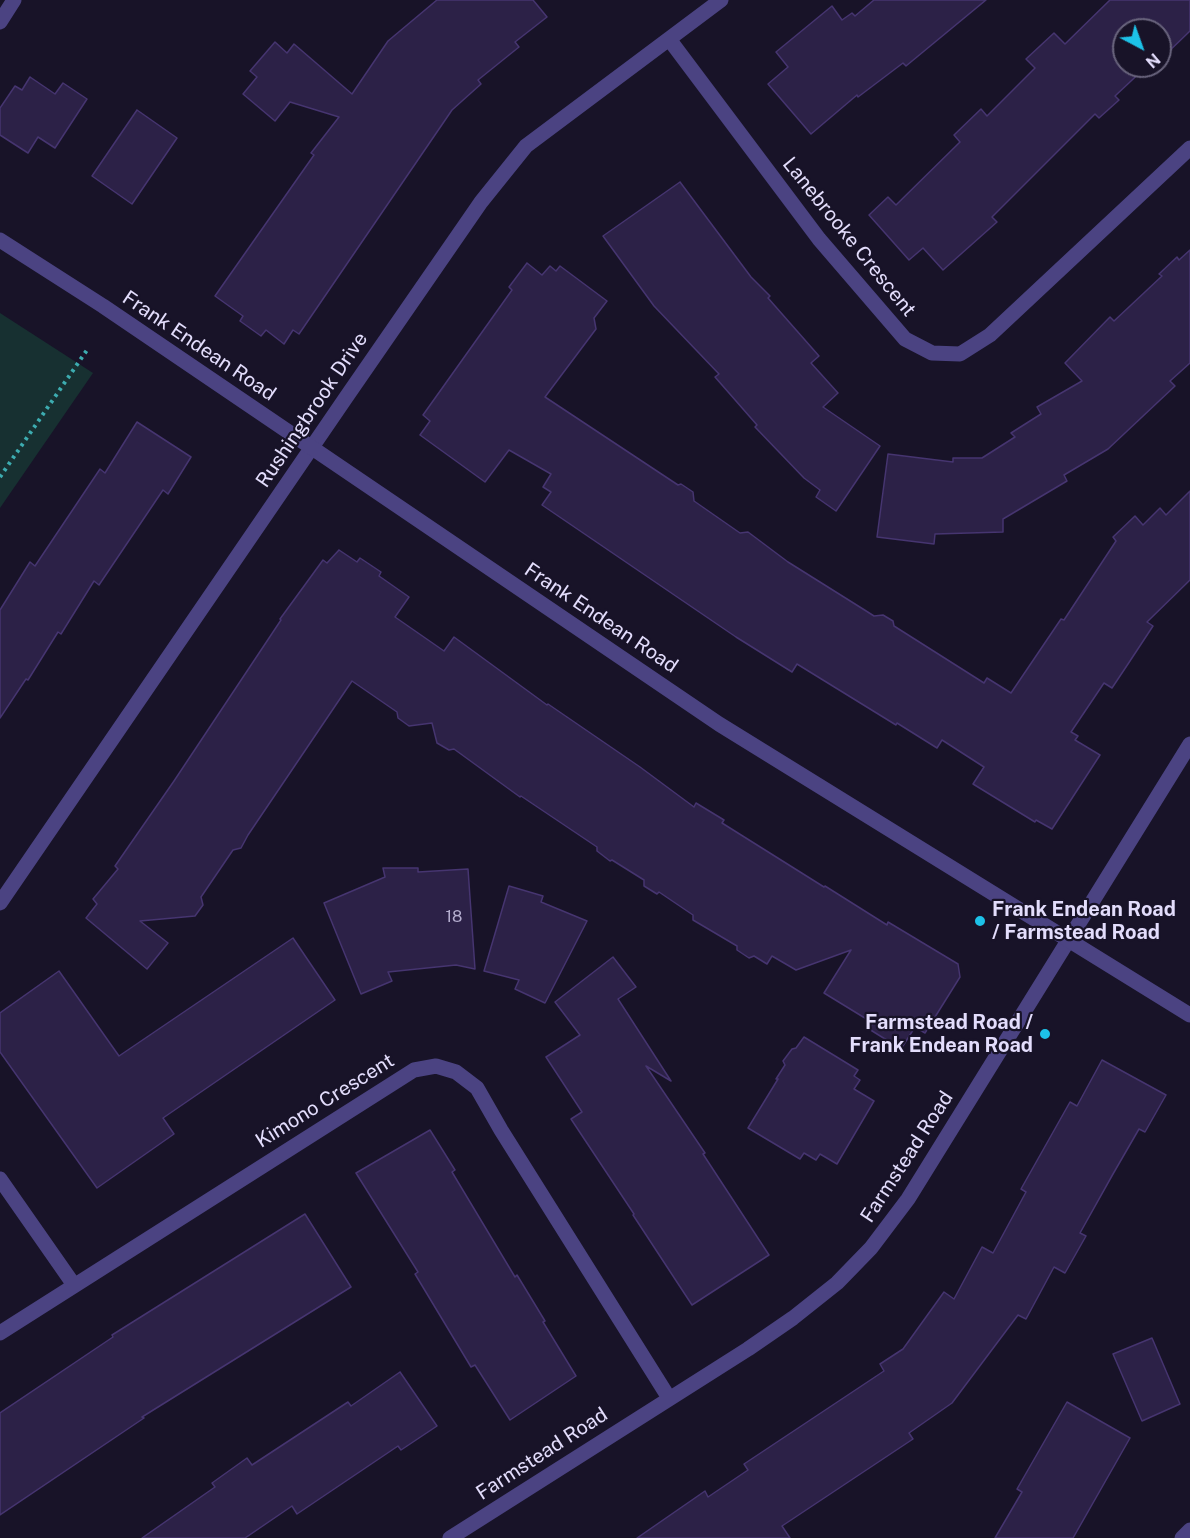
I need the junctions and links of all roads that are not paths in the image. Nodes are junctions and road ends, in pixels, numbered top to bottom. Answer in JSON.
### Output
{"nodes":[{"id":1,"x":14,"y":0,"type":"edge"},
{"id":2,"x":721,"y":0,"type":"edge"},
{"id":3,"x":0,"y":22,"type":"edge"},
{"id":4,"x":669,"y":39,"type":"junction"},
{"id":5,"x":1190,"y":148,"type":"edge"},
{"id":6,"x":0,"y":240,"type":"edge"},
{"id":7,"x":312,"y":448,"type":"junction"},
{"id":8,"x":1190,"y":744,"type":"edge"},
{"id":9,"x":0,"y":903,"type":"edge"},
{"id":10,"x":1067,"y":940,"type":"junction"},
{"id":11,"x":1190,"y":1015,"type":"edge"},
{"id":12,"x":0,"y":1179,"type":"edge"},
{"id":13,"x":74,"y":1285,"type":"junction"},
{"id":14,"x":0,"y":1333,"type":"edge"},
{"id":15,"x":669,"y":1398,"type":"junction"},
{"id":16,"x":1190,"y":1530,"type":"edge"},
{"id":17,"x":450,"y":1538,"type":"edge"},
{"id":18,"x":1182,"y":1538,"type":"edge"}],
"edges":[{"from":1,"to":3,"type":"street"},
{"from":2,"to":4,"type":"street","name":"Rushingbrook Drive"},
{"from":4,"to":5,"type":"street","name":"Lanebrooke Crescent"},
{"from":4,"to":7,"type":"street","name":"Rushingbrook Drive"},
{"from":6,"to":7,"type":"street","name":"Frank Endean Road"},
{"from":7,"to":9,"type":"street","name":"Rushingbrook Drive"},
{"from":7,"to":10,"type":"street","name":"Frank Endean Road"},
{"from":8,"to":10,"type":"street","name":"Farmstead Road"},
{"from":10,"to":11,"type":"street","name":"Frank Endean Road"},
{"from":10,"to":15,"type":"street","name":"Farmstead Road"},
{"from":12,"to":13,"type":"street"},
{"from":13,"to":14,"type":"street","name":"Kimono Crescent"},
{"from":13,"to":15,"type":"street","name":"Kimono Crescent"},
{"from":15,"to":17,"type":"street","name":"Farmstead Road"},
{"from":16,"to":18,"type":"street"}]}
